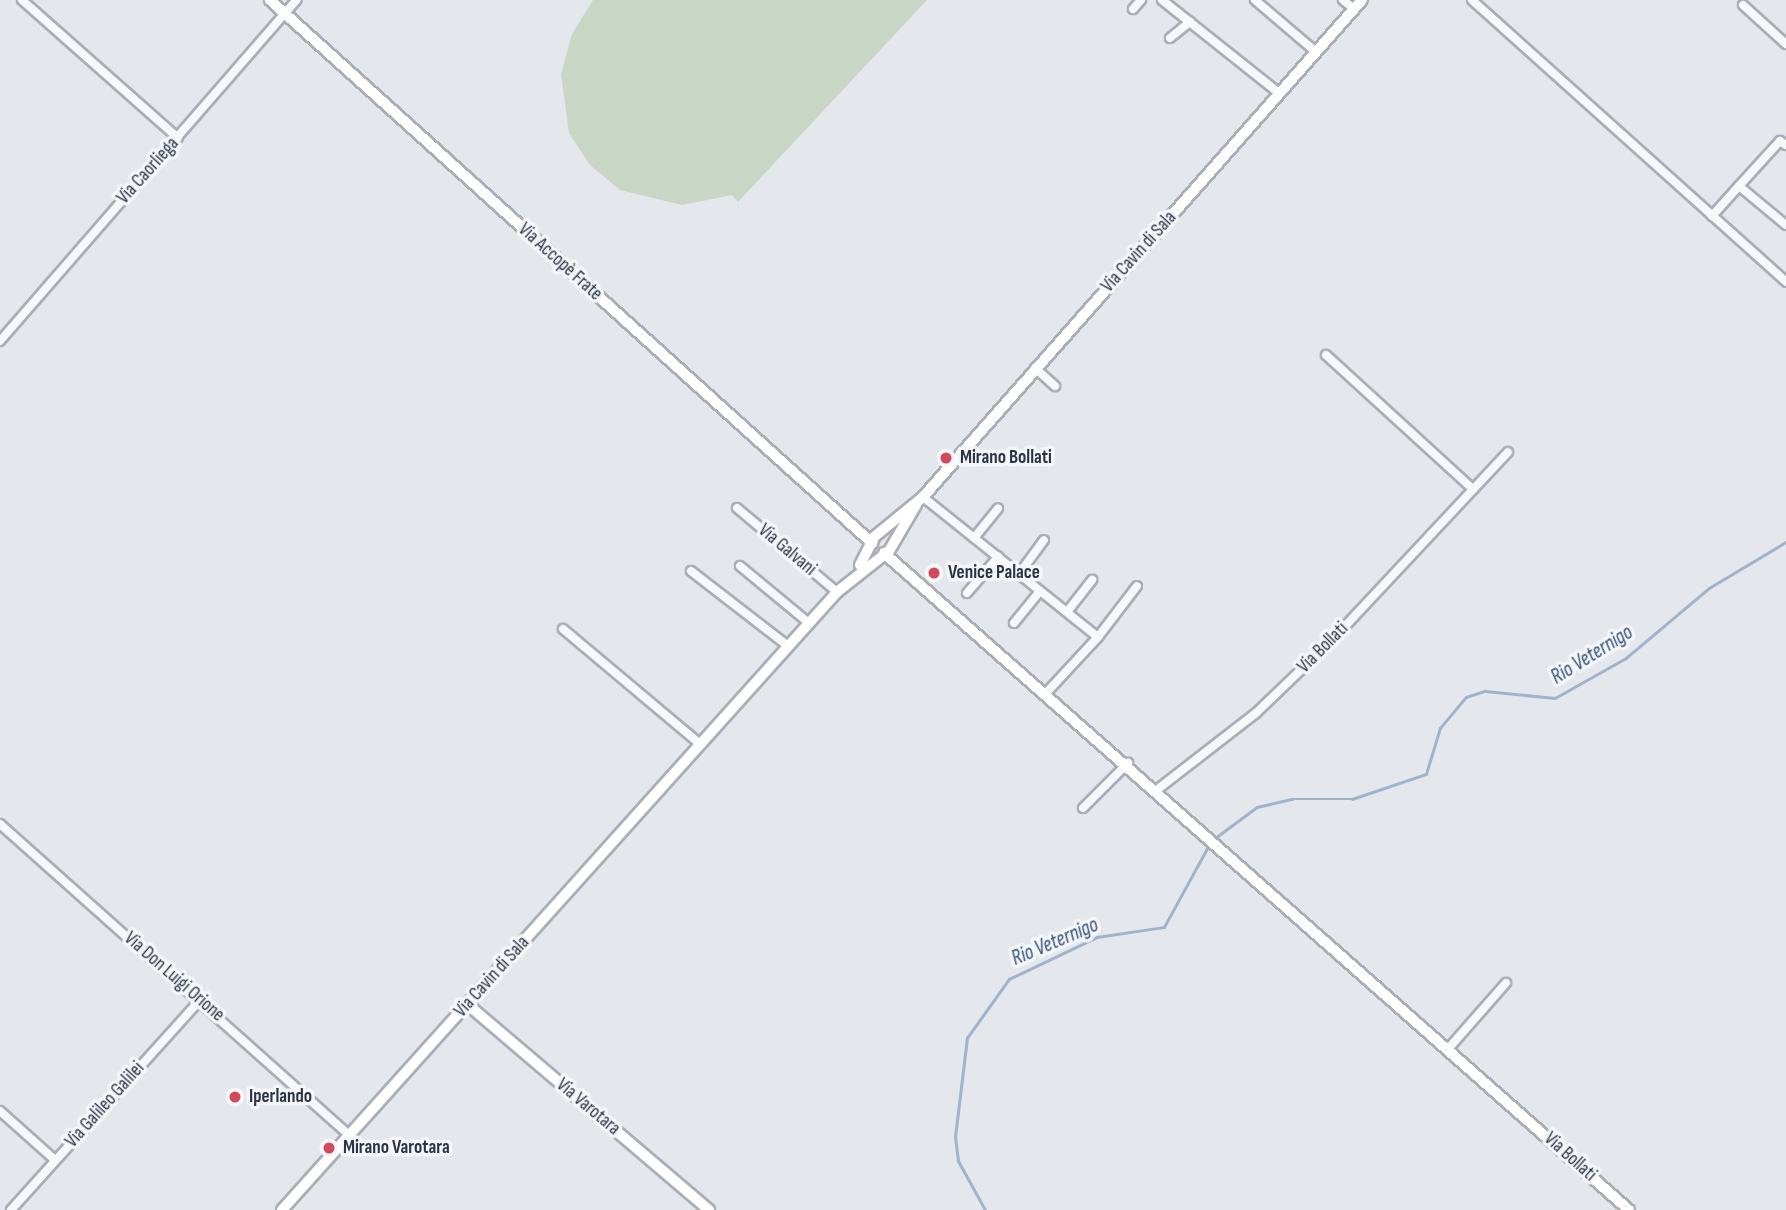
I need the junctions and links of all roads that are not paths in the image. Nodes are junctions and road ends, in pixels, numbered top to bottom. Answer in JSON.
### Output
{"nodes":[{"id":1,"x":22,"y":0,"type":"edge"},
{"id":2,"x":270,"y":0,"type":"edge"},
{"id":3,"x":296,"y":0,"type":"edge"},
{"id":4,"x":1141,"y":0,"type":"edge"},
{"id":5,"x":1162,"y":0,"type":"edge"},
{"id":6,"x":1255,"y":0,"type":"edge"},
{"id":7,"x":1343,"y":0,"type":"edge"},
{"id":8,"x":1472,"y":0,"type":"edge"},
{"id":9,"x":1358,"y":4,"type":"edge"},
{"id":10,"x":1743,"y":5,"type":"dead end"},
{"id":11,"x":1133,"y":9,"type":"dead end"},
{"id":12,"x":285,"y":13,"type":"junction"},
{"id":13,"x":1190,"y":22,"type":"junction"},
{"id":14,"x":1170,"y":38,"type":"dead end"},
{"id":15,"x":1786,"y":44,"type":"edge"},
{"id":16,"x":1316,"y":52,"type":"junction"},
{"id":17,"x":1279,"y":93,"type":"junction"},
{"id":18,"x":178,"y":138,"type":"junction"},
{"id":19,"x":1784,"y":140,"type":"edge"},
{"id":20,"x":1740,"y":186,"type":"junction"},
{"id":21,"x":1712,"y":216,"type":"junction"},
{"id":22,"x":1786,"y":225,"type":"edge"},
{"id":23,"x":1786,"y":282,"type":"edge"},
{"id":24,"x":0,"y":341,"type":"edge"},
{"id":25,"x":1326,"y":355,"type":"dead end"},
{"id":26,"x":1035,"y":369,"type":"junction"},
{"id":27,"x":1055,"y":386,"type":"dead end"},
{"id":28,"x":1508,"y":452,"type":"dead end"},
{"id":29,"x":1473,"y":489,"type":"junction"},
{"id":30,"x":919,"y":501,"type":"junction"},
{"id":31,"x":737,"y":508,"type":"dead end"},
{"id":32,"x":998,"y":508,"type":"dead end"},
{"id":33,"x":974,"y":538,"type":"junction"},
{"id":34,"x":1044,"y":540,"type":"dead end"},
{"id":35,"x":882,"y":544,"type":"junction"},
{"id":36,"x":998,"y":557,"type":"junction"},
{"id":37,"x":740,"y":566,"type":"dead end"},
{"id":38,"x":691,"y":571,"type":"dead end"},
{"id":39,"x":1019,"y":574,"type":"junction"},
{"id":40,"x":1092,"y":580,"type":"dead end"},
{"id":41,"x":1137,"y":586,"type":"dead end"},
{"id":42,"x":1040,"y":591,"type":"junction"},
{"id":43,"x":837,"y":592,"type":"junction"},
{"id":44,"x":967,"y":593,"type":"dead end"},
{"id":45,"x":1067,"y":612,"type":"junction"},
{"id":46,"x":808,"y":623,"type":"junction"},
{"id":47,"x":1014,"y":623,"type":"dead end"},
{"id":48,"x":563,"y":629,"type":"dead end"},
{"id":49,"x":1098,"y":637,"type":"junction"},
{"id":50,"x":788,"y":646,"type":"junction"},
{"id":51,"x":1047,"y":692,"type":"junction"},
{"id":52,"x":700,"y":744,"type":"junction"},
{"id":53,"x":1128,"y":763,"type":"junction"},
{"id":54,"x":1158,"y":789,"type":"junction"},
{"id":55,"x":1083,"y":808,"type":"dead end"},
{"id":56,"x":0,"y":824,"type":"edge"},
{"id":57,"x":1506,"y":983,"type":"dead end"},
{"id":58,"x":200,"y":1000,"type":"junction"},
{"id":59,"x":467,"y":1004,"type":"junction"},
{"id":60,"x":1448,"y":1049,"type":"junction"},
{"id":61,"x":0,"y":1111,"type":"edge"},
{"id":62,"x":344,"y":1131,"type":"dead end"},
{"id":63,"x":55,"y":1160,"type":"junction"},
{"id":64,"x":10,"y":1210,"type":"edge"},
{"id":65,"x":282,"y":1210,"type":"edge"},
{"id":66,"x":709,"y":1210,"type":"edge"},
{"id":67,"x":1629,"y":1210,"type":"edge"}],
"edges":[{"from":1,"to":18,"type":"street"},
{"from":2,"to":12,"type":"main road","name":"Via Accopè Frate"},
{"from":3,"to":12,"type":"street","name":"Via Caorliega"},
{"from":4,"to":11,"type":"street"},
{"from":5,"to":13,"type":"street"},
{"from":6,"to":16,"type":"street"},
{"from":7,"to":9,"type":"street"},
{"from":8,"to":21,"type":"street"},
{"from":9,"to":16,"type":"main road","name":"Via Cavin di Sala"},
{"from":10,"to":15,"type":"street"},
{"from":12,"to":18,"type":"street","name":"Via Caorliega"},
{"from":12,"to":35,"type":"main road","name":"Via Accopè Frate"},
{"from":13,"to":14,"type":"street"},
{"from":13,"to":17,"type":"street"},
{"from":16,"to":17,"type":"main road","name":"Via Cavin di Sala"},
{"from":17,"to":26,"type":"main road","name":"Via Cavin di Sala"},
{"from":18,"to":24,"type":"street","name":"Via Caorliega"},
{"from":19,"to":20,"type":"street"},
{"from":20,"to":21,"type":"street"},
{"from":20,"to":22,"type":"street"},
{"from":21,"to":23,"type":"street"},
{"from":25,"to":29,"type":"street"},
{"from":26,"to":27,"type":"street"},
{"from":26,"to":30,"type":"main road","name":"Via Cavin di Sala"},
{"from":28,"to":29,"type":"street","name":"Via Bollati"},
{"from":29,"to":54,"type":"street","name":"Via Bollati"},
{"from":30,"to":33,"type":"street"},
{"from":30,"to":35,"type":"main road","name":"Via Cavin di Sala"},
{"from":31,"to":43,"type":"street","name":"Via Galvani"},
{"from":32,"to":33,"type":"street"},
{"from":33,"to":36,"type":"street"},
{"from":34,"to":39,"type":"street"},
{"from":35,"to":43,"type":"main road","name":"Via Cavin di Sala"},
{"from":35,"to":51,"type":"main road","name":"Via Bollati"},
{"from":36,"to":39,"type":"street"},
{"from":36,"to":44,"type":"street"},
{"from":37,"to":46,"type":"street"},
{"from":38,"to":50,"type":"street"},
{"from":39,"to":42,"type":"street"},
{"from":40,"to":45,"type":"street"},
{"from":41,"to":49,"type":"street"},
{"from":42,"to":45,"type":"street"},
{"from":42,"to":47,"type":"street"},
{"from":43,"to":46,"type":"main road","name":"Via Cavin di Sala"},
{"from":45,"to":49,"type":"street"},
{"from":46,"to":50,"type":"main road","name":"Via Cavin di Sala"},
{"from":48,"to":52,"type":"street"},
{"from":49,"to":51,"type":"street"},
{"from":50,"to":52,"type":"main road","name":"Via Cavin di Sala"},
{"from":51,"to":53,"type":"main road","name":"Via Bollati"},
{"from":52,"to":59,"type":"main road","name":"Via Cavin di Sala"},
{"from":53,"to":54,"type":"main road","name":"Via Bollati"},
{"from":53,"to":55,"type":"street"},
{"from":54,"to":60,"type":"main road","name":"Via Bollati"},
{"from":56,"to":58,"type":"street","name":"Via Don Luigi Orione"},
{"from":57,"to":60,"type":"street"},
{"from":58,"to":62,"type":"street","name":"Via Don Luigi Orione"},
{"from":58,"to":63,"type":"street","name":"Via Galileo Galilei"},
{"from":59,"to":65,"type":"main road","name":"Via Cavin di Sala"},
{"from":59,"to":66,"type":"main road","name":"Via Varotara"},
{"from":60,"to":67,"type":"main road","name":"Via Bollati"},
{"from":61,"to":63,"type":"street"},
{"from":63,"to":64,"type":"street","name":"Via Galileo Galilei"}]}
